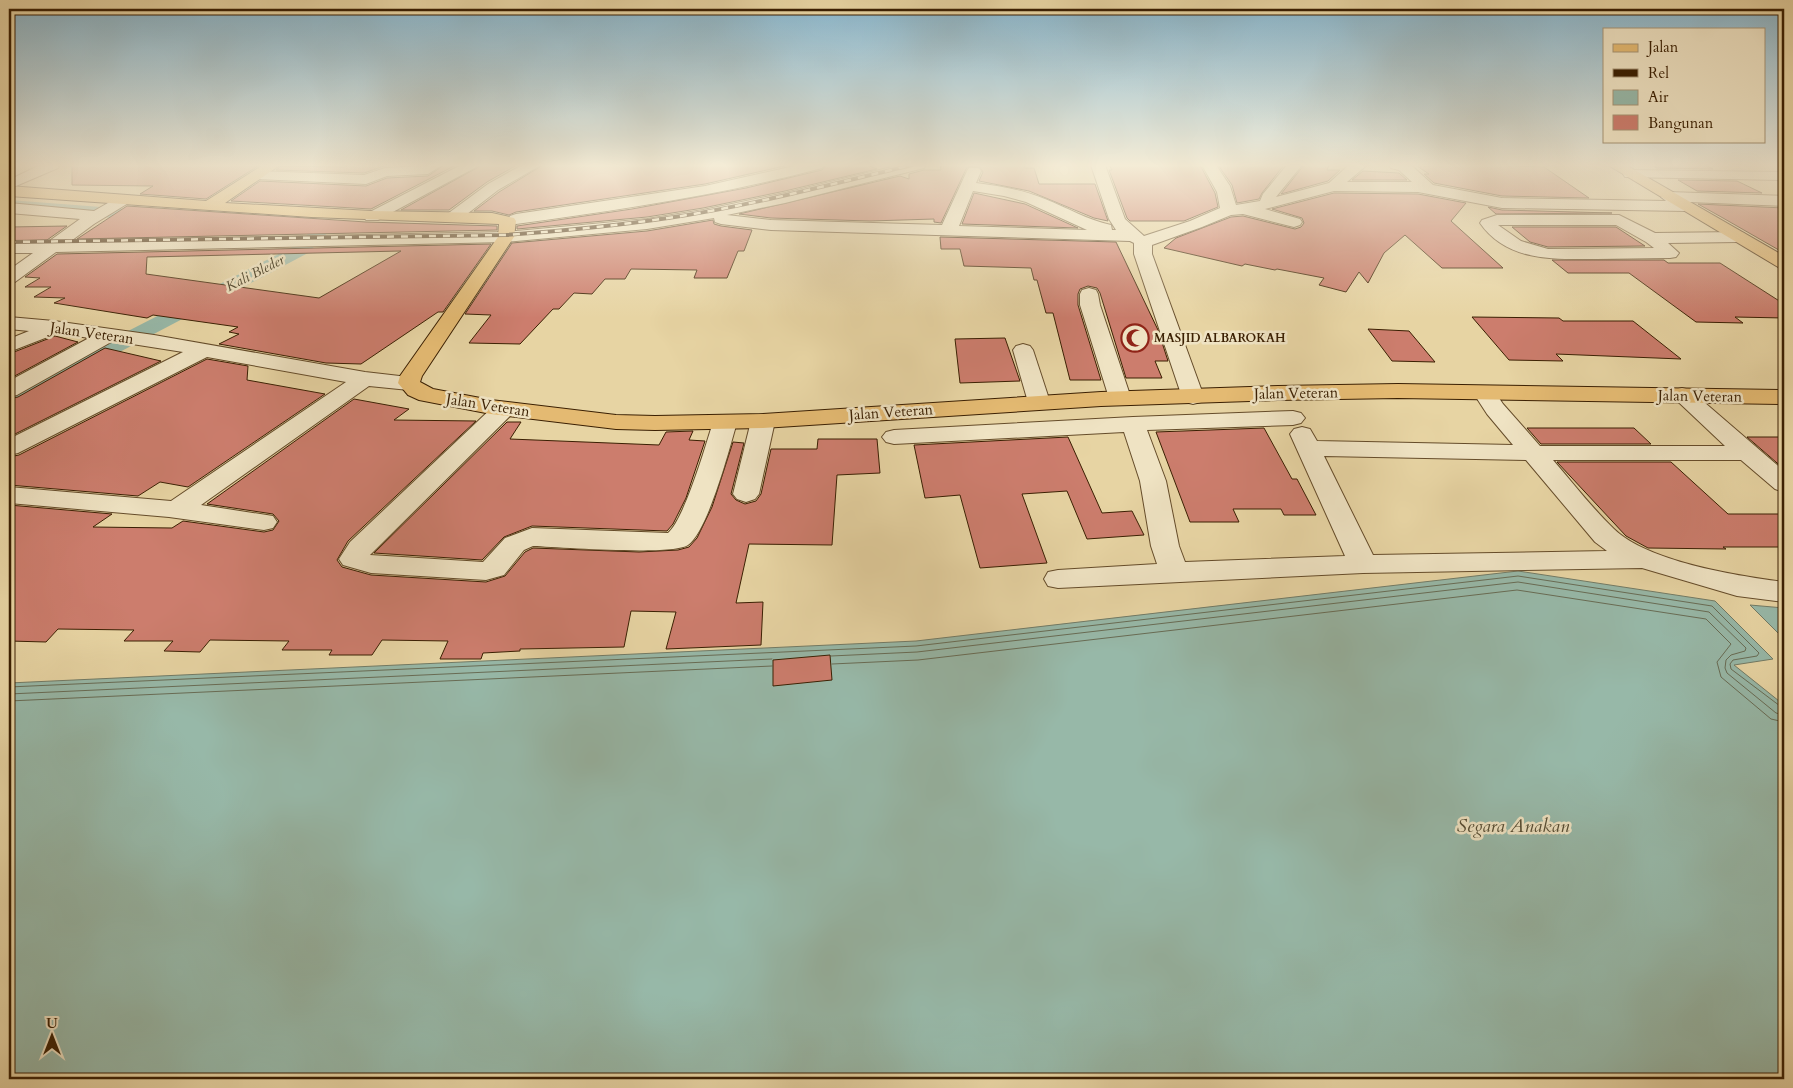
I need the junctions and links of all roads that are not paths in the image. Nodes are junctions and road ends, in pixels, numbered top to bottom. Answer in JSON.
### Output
{"nodes":[{"id":1,"x":98,"y":216,"type":"edge"},
{"id":2,"x":354,"y":216,"type":"edge"},
{"id":3,"x":455,"y":216,"type":"edge"},
{"id":4,"x":569,"y":216,"type":"edge"},
{"id":5,"x":698,"y":216,"type":"edge"},
{"id":6,"x":706,"y":216,"type":"edge"},
{"id":7,"x":954,"y":216,"type":"edge"},
{"id":8,"x":1071,"y":216,"type":"edge"},
{"id":9,"x":1116,"y":216,"type":"edge"},
{"id":10,"x":1220,"y":216,"type":"edge"},
{"id":11,"x":1264,"y":216,"type":"edge"},
{"id":12,"x":1702,"y":216,"type":"edge"},
{"id":13,"x":372,"y":217,"type":"joint"},
{"id":14,"x":452,"y":218,"type":"junction"},
{"id":15,"x":1294,"y":222,"type":"dead end"},
{"id":16,"x":506,"y":229,"type":"junction"},
{"id":17,"x":948,"y":231,"type":"junction"},
{"id":18,"x":1135,"y":236,"type":"junction"},
{"id":19,"x":1738,"y":237,"type":"junction"},
{"id":20,"x":1652,"y":238,"type":"junction"},
{"id":21,"x":54,"y":247,"type":"junction"},
{"id":22,"x":9,"y":248,"type":"edge"},
{"id":23,"x":1784,"y":263,"type":"edge"},
{"id":24,"x":9,"y":278,"type":"edge"},
{"id":25,"x":1089,"y":294,"type":"dead end"},
{"id":26,"x":9,"y":324,"type":"edge"},
{"id":27,"x":54,"y":327,"type":"junction"},
{"id":28,"x":111,"y":336,"type":"junction"},
{"id":29,"x":9,"y":346,"type":"edge"},
{"id":30,"x":204,"y":350,"type":"junction"},
{"id":31,"x":1023,"y":350,"type":"dead end"},
{"id":32,"x":365,"y":379,"type":"junction"},
{"id":33,"x":409,"y":382,"type":"junction"},
{"id":34,"x":9,"y":390,"type":"edge"},
{"id":35,"x":1278,"y":393,"type":"junction"},
{"id":36,"x":1485,"y":394,"type":"junction"},
{"id":37,"x":1682,"y":395,"type":"junction"},
{"id":38,"x":1193,"y":397,"type":"junction"},
{"id":39,"x":1784,"y":397,"type":"edge"},
{"id":40,"x":1120,"y":398,"type":"junction"},
{"id":41,"x":1039,"y":402,"type":"junction"},
{"id":42,"x":504,"y":409,"type":"junction"},
{"id":43,"x":1293,"y":418,"type":"junction"},
{"id":44,"x":764,"y":421,"type":"junction"},
{"id":45,"x":725,"y":422,"type":"junction"},
{"id":46,"x":1133,"y":424,"type":"junction"},
{"id":47,"x":894,"y":437,"type":"dead end"},
{"id":48,"x":9,"y":448,"type":"edge"},
{"id":49,"x":1310,"y":448,"type":"junction"},
{"id":50,"x":1535,"y":453,"type":"junction"},
{"id":51,"x":1748,"y":453,"type":"junction"},
{"id":52,"x":1784,"y":484,"type":"edge"},
{"id":53,"x":746,"y":494,"type":"dead end"},
{"id":54,"x":9,"y":495,"type":"edge"},
{"id":55,"x":176,"y":510,"type":"junction"},
{"id":56,"x":264,"y":522,"type":"dead end"},
{"id":57,"x":1644,"y":559,"type":"junction"},
{"id":58,"x":1362,"y":564,"type":"junction"},
{"id":59,"x":1174,"y":572,"type":"junction"},
{"id":60,"x":1058,"y":579,"type":"dead end"},
{"id":61,"x":1784,"y":592,"type":"edge"}],
"edges":[{"from":1,"to":21,"type":"street"},
{"from":2,"to":13,"type":"main road"},
{"from":3,"to":14,"type":"street"},
{"from":4,"to":16,"type":"street"},
{"from":5,"to":16,"type":"street"},
{"from":6,"to":17,"type":"street"},
{"from":7,"to":17,"type":"street"},
{"from":8,"to":18,"type":"street"},
{"from":9,"to":18,"type":"street"},
{"from":10,"to":18,"type":"street"},
{"from":11,"to":15,"type":"street"},
{"from":12,"to":19,"type":"main road"},
{"from":13,"to":14,"type":"main road"},
{"from":14,"to":16,"type":"main road"},
{"from":16,"to":21,"type":"street"},
{"from":16,"to":33,"type":"main road"},
{"from":17,"to":18,"type":"street"},
{"from":18,"to":38,"type":"street"},
{"from":19,"to":20,"type":"street"},
{"from":19,"to":23,"type":"main road"},
{"from":20,"to":20,"type":"street"},
{"from":21,"to":22,"type":"street"},
{"from":21,"to":24,"type":"street"},
{"from":25,"to":40,"type":"street"},
{"from":26,"to":27,"type":"street","name":"Jalan Veteran"},
{"from":27,"to":28,"type":"street","name":"Jalan Veteran"},
{"from":27,"to":29,"type":"street"},
{"from":28,"to":30,"type":"street","name":"Jalan Veteran"},
{"from":28,"to":34,"type":"street"},
{"from":30,"to":32,"type":"street","name":"Jalan Veteran"},
{"from":30,"to":48,"type":"street"},
{"from":31,"to":41,"type":"street"},
{"from":32,"to":33,"type":"street","name":"Jalan Veteran"},
{"from":32,"to":55,"type":"street"},
{"from":33,"to":42,"type":"main road","name":"Jalan Veteran"},
{"from":35,"to":36,"type":"main road","name":"Jalan Veteran"},
{"from":35,"to":38,"type":"main road","name":"Jalan Veteran"},
{"from":35,"to":43,"type":"street"},
{"from":36,"to":37,"type":"main road","name":"Jalan Veteran"},
{"from":36,"to":50,"type":"street"},
{"from":37,"to":39,"type":"main road","name":"Jalan Veteran"},
{"from":37,"to":51,"type":"street"},
{"from":38,"to":40,"type":"main road","name":"Jalan Veteran"},
{"from":40,"to":41,"type":"main road","name":"Jalan Veteran"},
{"from":41,"to":44,"type":"main road","name":"Jalan Veteran"},
{"from":42,"to":45,"type":"main road","name":"Jalan Veteran"},
{"from":42,"to":45,"type":"street"},
{"from":43,"to":46,"type":"street"},
{"from":43,"to":49,"type":"street"},
{"from":44,"to":45,"type":"main road","name":"Jalan Veteran"},
{"from":44,"to":53,"type":"street"},
{"from":46,"to":47,"type":"street"},
{"from":46,"to":59,"type":"street"},
{"from":49,"to":50,"type":"street"},
{"from":49,"to":58,"type":"street"},
{"from":50,"to":51,"type":"street"},
{"from":50,"to":57,"type":"street"},
{"from":51,"to":52,"type":"street"},
{"from":54,"to":55,"type":"street"},
{"from":55,"to":56,"type":"street"},
{"from":57,"to":58,"type":"street"},
{"from":57,"to":61,"type":"street"},
{"from":58,"to":59,"type":"street"},
{"from":59,"to":60,"type":"street"}]}
